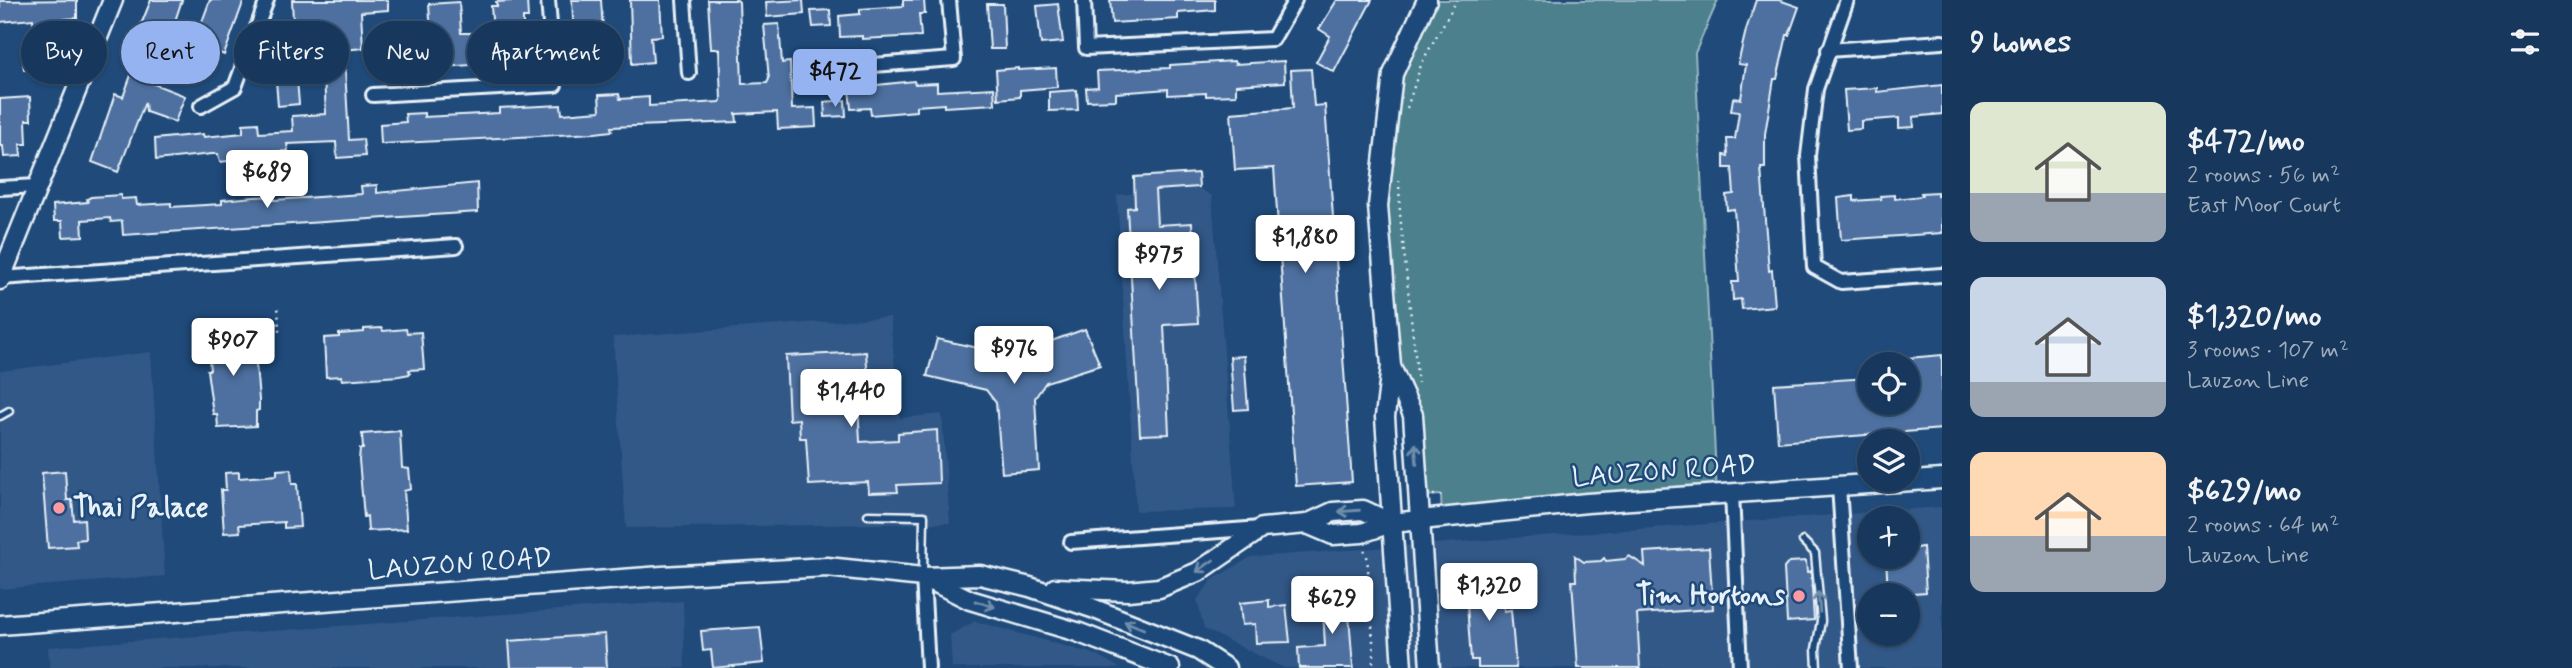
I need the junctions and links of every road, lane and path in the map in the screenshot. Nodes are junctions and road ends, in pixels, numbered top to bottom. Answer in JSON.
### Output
{"nodes":[{"id":1,"x":113,"y":0,"type":"edge"},
{"id":2,"x":267,"y":0,"type":"edge"},
{"id":3,"x":548,"y":0,"type":"edge"},
{"id":4,"x":684,"y":0,"type":"edge"},
{"id":5,"x":949,"y":0,"type":"edge"},
{"id":6,"x":1084,"y":0,"type":"edge"},
{"id":7,"x":1295,"y":0,"type":"edge"},
{"id":8,"x":1427,"y":0,"type":"edge"},
{"id":9,"x":1457,"y":0,"type":"edge"},
{"id":10,"x":1847,"y":0,"type":"edge"},
{"id":11,"x":1942,"y":43,"type":"edge"},
{"id":12,"x":1828,"y":50,"type":"junction"},
{"id":13,"x":806,"y":70,"type":"dead end"},
{"id":14,"x":689,"y":73,"type":"dead end"},
{"id":15,"x":373,"y":95,"type":"dead end"},
{"id":16,"x":201,"y":106,"type":"dead end"},
{"id":17,"x":1406,"y":112,"type":"dead end"},
{"id":18,"x":1399,"y":171,"type":"dead end"},
{"id":19,"x":37,"y":186,"type":"junction"},
{"id":20,"x":0,"y":188,"type":"edge"},
{"id":21,"x":456,"y":246,"type":"dead end"},
{"id":22,"x":1942,"y":275,"type":"edge"},
{"id":23,"x":1,"y":279,"type":"edge"},
{"id":24,"x":278,"y":304,"type":"dead end"},
{"id":25,"x":258,"y":355,"type":"dead end"},
{"id":26,"x":1391,"y":366,"type":"junction"},
{"id":27,"x":1419,"y":391,"type":"dead end"},
{"id":28,"x":9,"y":411,"type":"dead end"},
{"id":29,"x":0,"y":416,"type":"edge"},
{"id":30,"x":1942,"y":479,"type":"edge"},
{"id":31,"x":1839,"y":486,"type":"junction"},
{"id":32,"x":1434,"y":490,"type":"dead end"},
{"id":33,"x":1732,"y":493,"type":"junction"},
{"id":34,"x":1441,"y":495,"type":"dead end"},
{"id":35,"x":868,"y":515,"type":"dead end"},
{"id":36,"x":1420,"y":522,"type":"junction"},
{"id":37,"x":1391,"y":523,"type":"junction"},
{"id":38,"x":1262,"y":528,"type":"junction"},
{"id":39,"x":1803,"y":541,"type":"dead end"},
{"id":40,"x":1071,"y":542,"type":"dead end"},
{"id":41,"x":1362,"y":548,"type":"dead end"},
{"id":42,"x":923,"y":577,"type":"junction"},
{"id":43,"x":1030,"y":587,"type":"junction"},
{"id":44,"x":0,"y":625,"type":"edge"},
{"id":45,"x":1399,"y":638,"type":"junction"},
{"id":46,"x":928,"y":668,"type":"edge"},
{"id":47,"x":1170,"y":668,"type":"edge"},
{"id":48,"x":1226,"y":668,"type":"edge"},
{"id":49,"x":1372,"y":668,"type":"edge"},
{"id":50,"x":1389,"y":668,"type":"edge"},
{"id":51,"x":1402,"y":668,"type":"edge"},
{"id":52,"x":1430,"y":668,"type":"edge"},
{"id":53,"x":1740,"y":668,"type":"edge"},
{"id":54,"x":1817,"y":668,"type":"edge"},
{"id":55,"x":1851,"y":668,"type":"edge"}],
"edges":[{"from":1,"to":19,"type":"main road"},
{"from":2,"to":16,"type":"street"},
{"from":3,"to":15,"type":"street"},
{"from":4,"to":14,"type":"street"},
{"from":5,"to":13,"type":"street"},
{"from":6,"to":7,"type":"street"},
{"from":8,"to":26,"type":"main road"},
{"from":9,"to":17,"type":"path"},
{"from":10,"to":12,"type":"street"},
{"from":11,"to":12,"type":"street"},
{"from":12,"to":22,"type":"street"},
{"from":18,"to":27,"type":"path"},
{"from":19,"to":20,"type":"street"},
{"from":19,"to":23,"type":"main road"},
{"from":21,"to":23,"type":"street"},
{"from":24,"to":25,"type":"path"},
{"from":36,"to":26,"type":"main road","one_way":true},
{"from":26,"to":37,"type":"main road"},
{"from":28,"to":29,"type":"lane"},
{"from":30,"to":31,"type":"main road","name":"LAUZON ROAD"},
{"from":31,"to":33,"type":"main road","name":"LAUZON ROAD"},
{"from":31,"to":55,"type":"street"},
{"from":32,"to":34,"type":"path"},
{"from":33,"to":36,"type":"main road","name":"LAUZON ROAD"},
{"from":33,"to":53,"type":"street"},
{"from":35,"to":42,"type":"lane"},
{"from":36,"to":37,"type":"main road","name":"LAUZON ROAD"},
{"from":36,"to":52,"type":"main road"},
{"from":37,"to":38,"type":"main road","name":"LAUZON ROAD"},
{"from":37,"to":45,"type":"main road"},
{"from":38,"to":40,"type":"street","name":"LAUZON ROAD"},
{"from":38,"to":43,"type":"main road","one_way":true},
{"from":54,"to":39,"type":"lane","one_way":true},
{"from":41,"to":49,"type":"path"},
{"from":42,"to":43,"type":"main road"},
{"from":42,"to":44,"type":"main road","name":"LAUZON ROAD"},
{"from":42,"to":46,"type":"street"},
{"from":42,"to":47,"type":"main road","one_way":true},
{"from":48,"to":43,"type":"main road","one_way":true},
{"from":45,"to":50,"type":"main road"},
{"from":45,"to":51,"type":"main road"}]}
